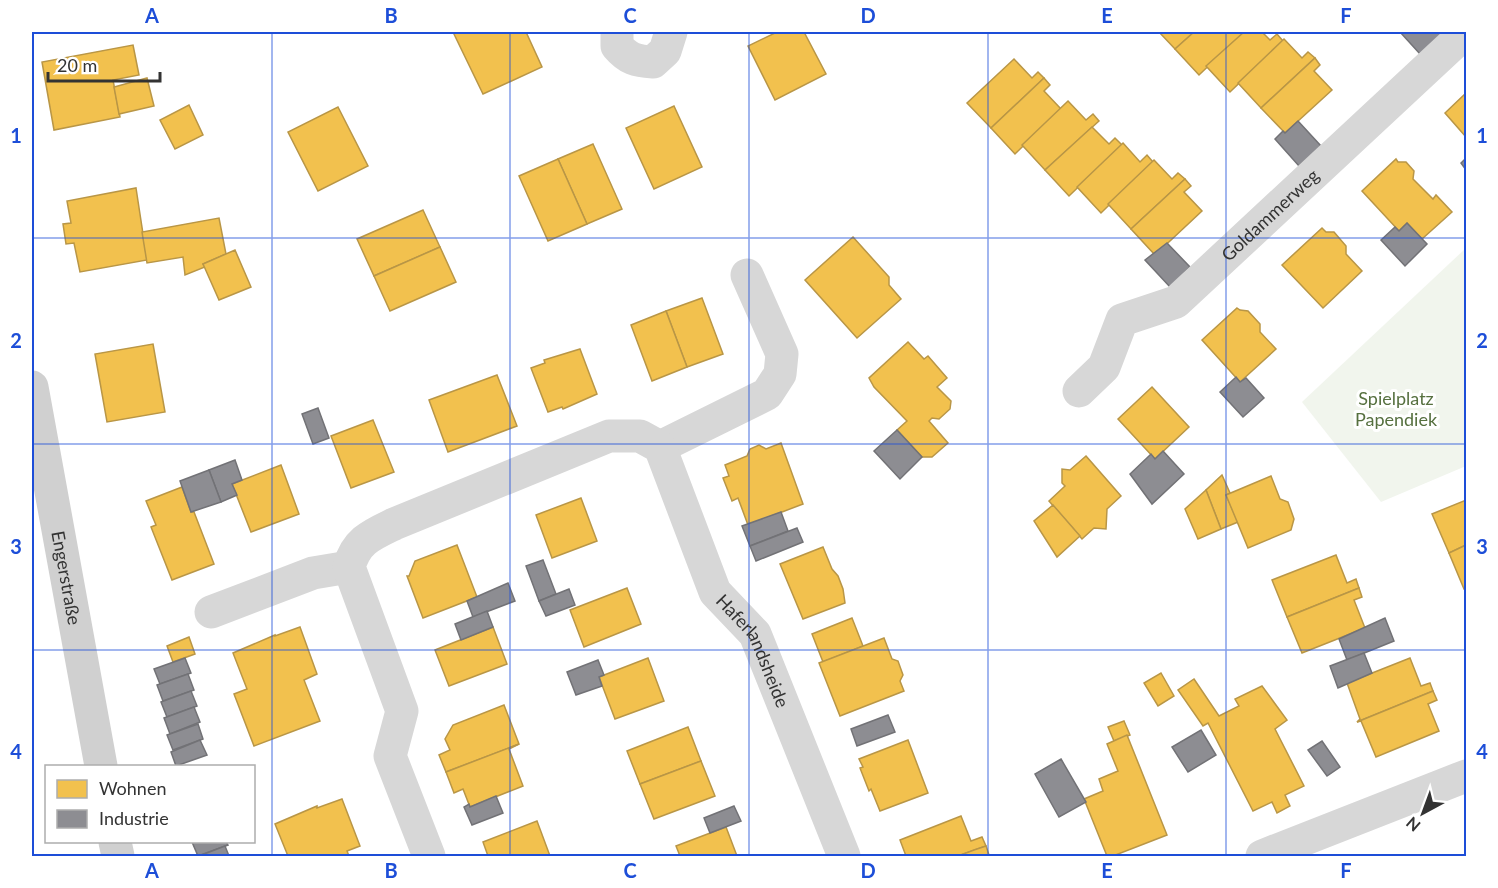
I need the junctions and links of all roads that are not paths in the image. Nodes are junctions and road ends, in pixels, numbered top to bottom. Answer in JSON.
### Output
{"nodes":[{"id":1,"x":617,"y":32,"type":"edge"},
{"id":2,"x":671,"y":32,"type":"edge"},
{"id":3,"x":1467,"y":32,"type":"edge"},
{"id":4,"x":747,"y":275,"type":"dead end"},
{"id":5,"x":32,"y":387,"type":"edge"},
{"id":6,"x":1079,"y":391,"type":"dead end"},
{"id":7,"x":660,"y":447,"type":"junction"},
{"id":8,"x":349,"y":567,"type":"junction"},
{"id":9,"x":211,"y":612,"type":"dead end"},
{"id":10,"x":101,"y":765,"type":"edge"},
{"id":11,"x":1467,"y":776,"type":"edge"},
{"id":12,"x":429,"y":856,"type":"edge"},
{"id":13,"x":844,"y":856,"type":"edge"},
{"id":14,"x":1262,"y":856,"type":"edge"}],
"edges":[{"from":1,"to":2,"type":"street"},
{"from":3,"to":6,"type":"street","name":"Goldammerweg"},
{"from":4,"to":7,"type":"street"},
{"from":5,"to":10,"type":"main road","name":"Engerstraße"},
{"from":7,"to":8,"type":"street"},
{"from":7,"to":13,"type":"street","name":"Haferlandsheide"},
{"from":8,"to":9,"type":"street"},
{"from":8,"to":12,"type":"street"},
{"from":11,"to":14,"type":"street"}]}
